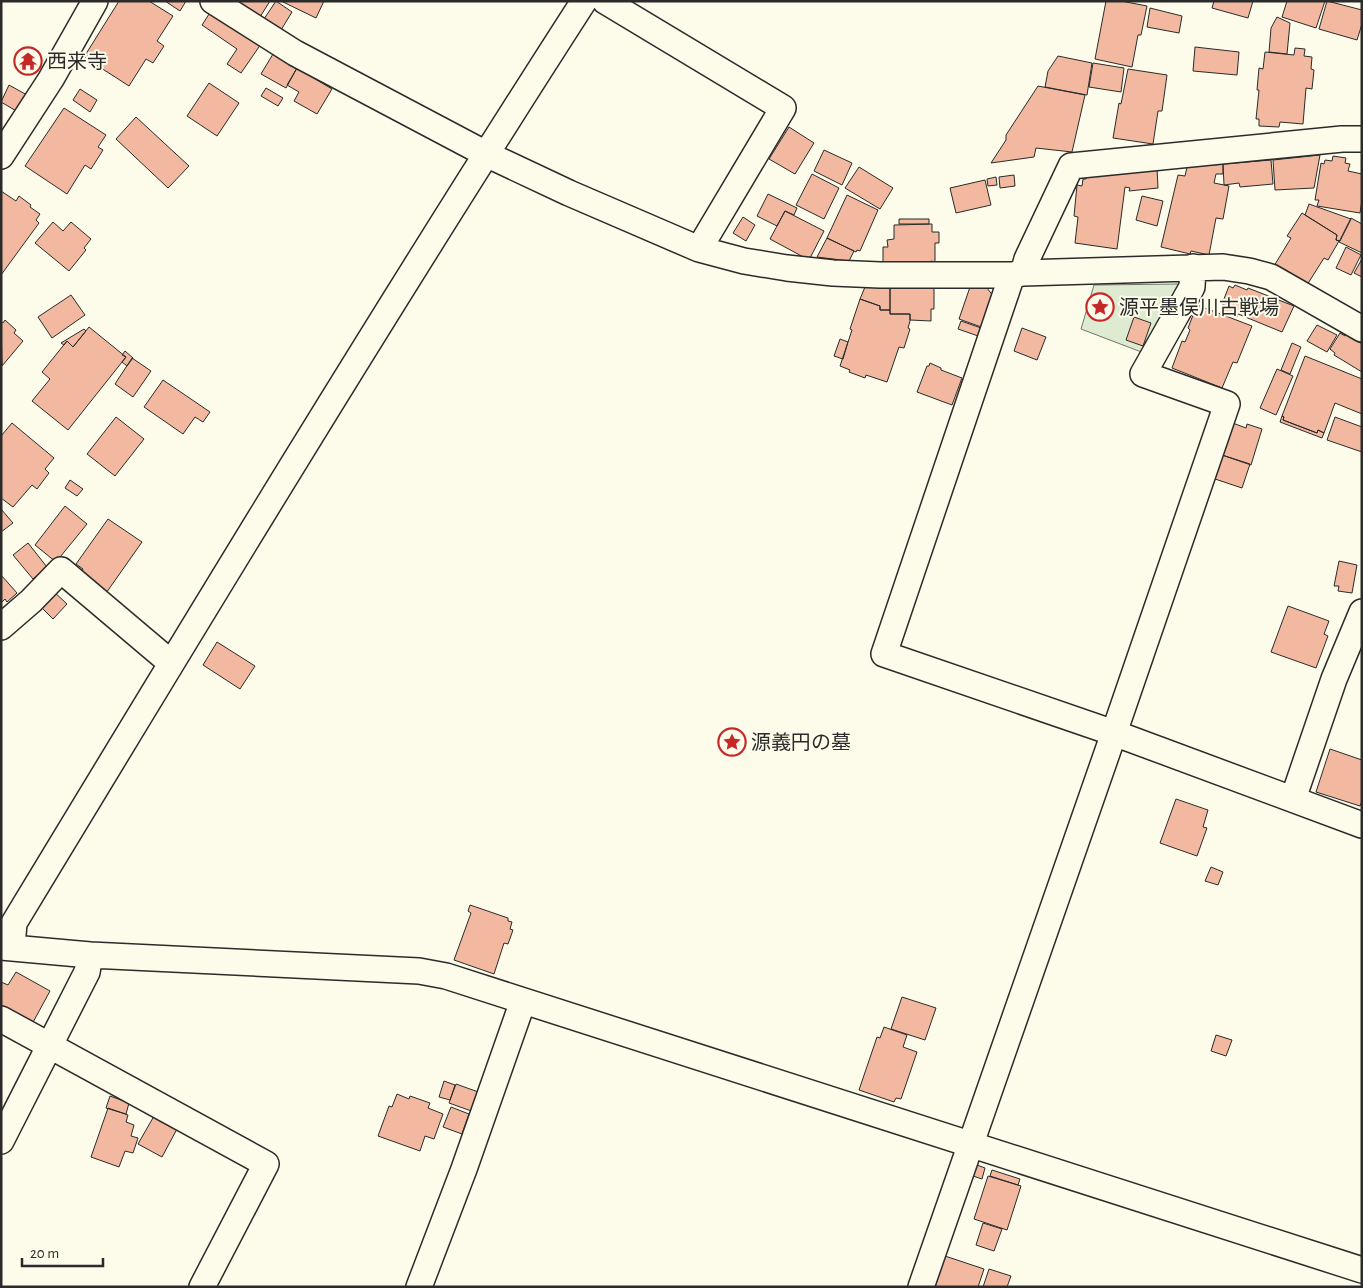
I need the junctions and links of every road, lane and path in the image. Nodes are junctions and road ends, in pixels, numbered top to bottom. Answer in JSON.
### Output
{"nodes":[{"id":1,"x":95,"y":1,"type":"edge"},
{"id":2,"x":213,"y":1,"type":"edge"},
{"id":3,"x":584,"y":1,"type":"edge"},
{"id":4,"x":605,"y":1,"type":"edge"},
{"id":5,"x":1362,"y":139,"type":"edge"},
{"id":6,"x":486,"y":154,"type":"junction"},
{"id":7,"x":1,"y":156,"type":"edge"},
{"id":8,"x":699,"y":249,"type":"junction"},
{"id":9,"x":1193,"y":267,"type":"junction"},
{"id":10,"x":1018,"y":274,"type":"junction"},
{"id":11,"x":1362,"y":329,"type":"edge"},
{"id":12,"x":1362,"y":612,"type":"edge"},
{"id":13,"x":1,"y":627,"type":"edge"},
{"id":14,"x":171,"y":663,"type":"junction"},
{"id":15,"x":1114,"y":733,"type":"junction"},
{"id":16,"x":1293,"y":799,"type":"junction"},
{"id":17,"x":1362,"y":825,"type":"edge"},
{"id":18,"x":7,"y":947,"type":"edge"},
{"id":19,"x":90,"y":955,"type":"junction"},
{"id":20,"x":523,"y":1001,"type":"junction"},
{"id":21,"x":1,"y":1020,"type":"edge"},
{"id":22,"x":50,"y":1046,"type":"junction"},
{"id":23,"x":1,"y":1141,"type":"edge"},
{"id":24,"x":970,"y":1145,"type":"junction"},
{"id":25,"x":1362,"y":1270,"type":"edge"},
{"id":26,"x":202,"y":1287,"type":"edge"},
{"id":27,"x":419,"y":1287,"type":"edge"},
{"id":28,"x":921,"y":1287,"type":"edge"}],
"edges":[{"from":1,"to":7,"type":"street"},
{"from":2,"to":6,"type":"street"},
{"from":3,"to":6,"type":"street"},
{"from":4,"to":8,"type":"street"},
{"from":5,"to":10,"type":"street"},
{"from":6,"to":8,"type":"street"},
{"from":6,"to":14,"type":"street"},
{"from":8,"to":10,"type":"street"},
{"from":9,"to":10,"type":"street"},
{"from":9,"to":11,"type":"street"},
{"from":9,"to":15,"type":"street"},
{"from":10,"to":15,"type":"street"},
{"from":12,"to":16,"type":"street"},
{"from":13,"to":14,"type":"street"},
{"from":14,"to":18,"type":"street"},
{"from":15,"to":16,"type":"street"},
{"from":15,"to":24,"type":"street"},
{"from":16,"to":17,"type":"street"},
{"from":18,"to":19,"type":"street"},
{"from":19,"to":20,"type":"street"},
{"from":19,"to":22,"type":"street"},
{"from":20,"to":24,"type":"street"},
{"from":20,"to":27,"type":"street"},
{"from":21,"to":22,"type":"street"},
{"from":22,"to":23,"type":"street"},
{"from":22,"to":26,"type":"street"},
{"from":24,"to":25,"type":"street"},
{"from":24,"to":28,"type":"street"}]}
